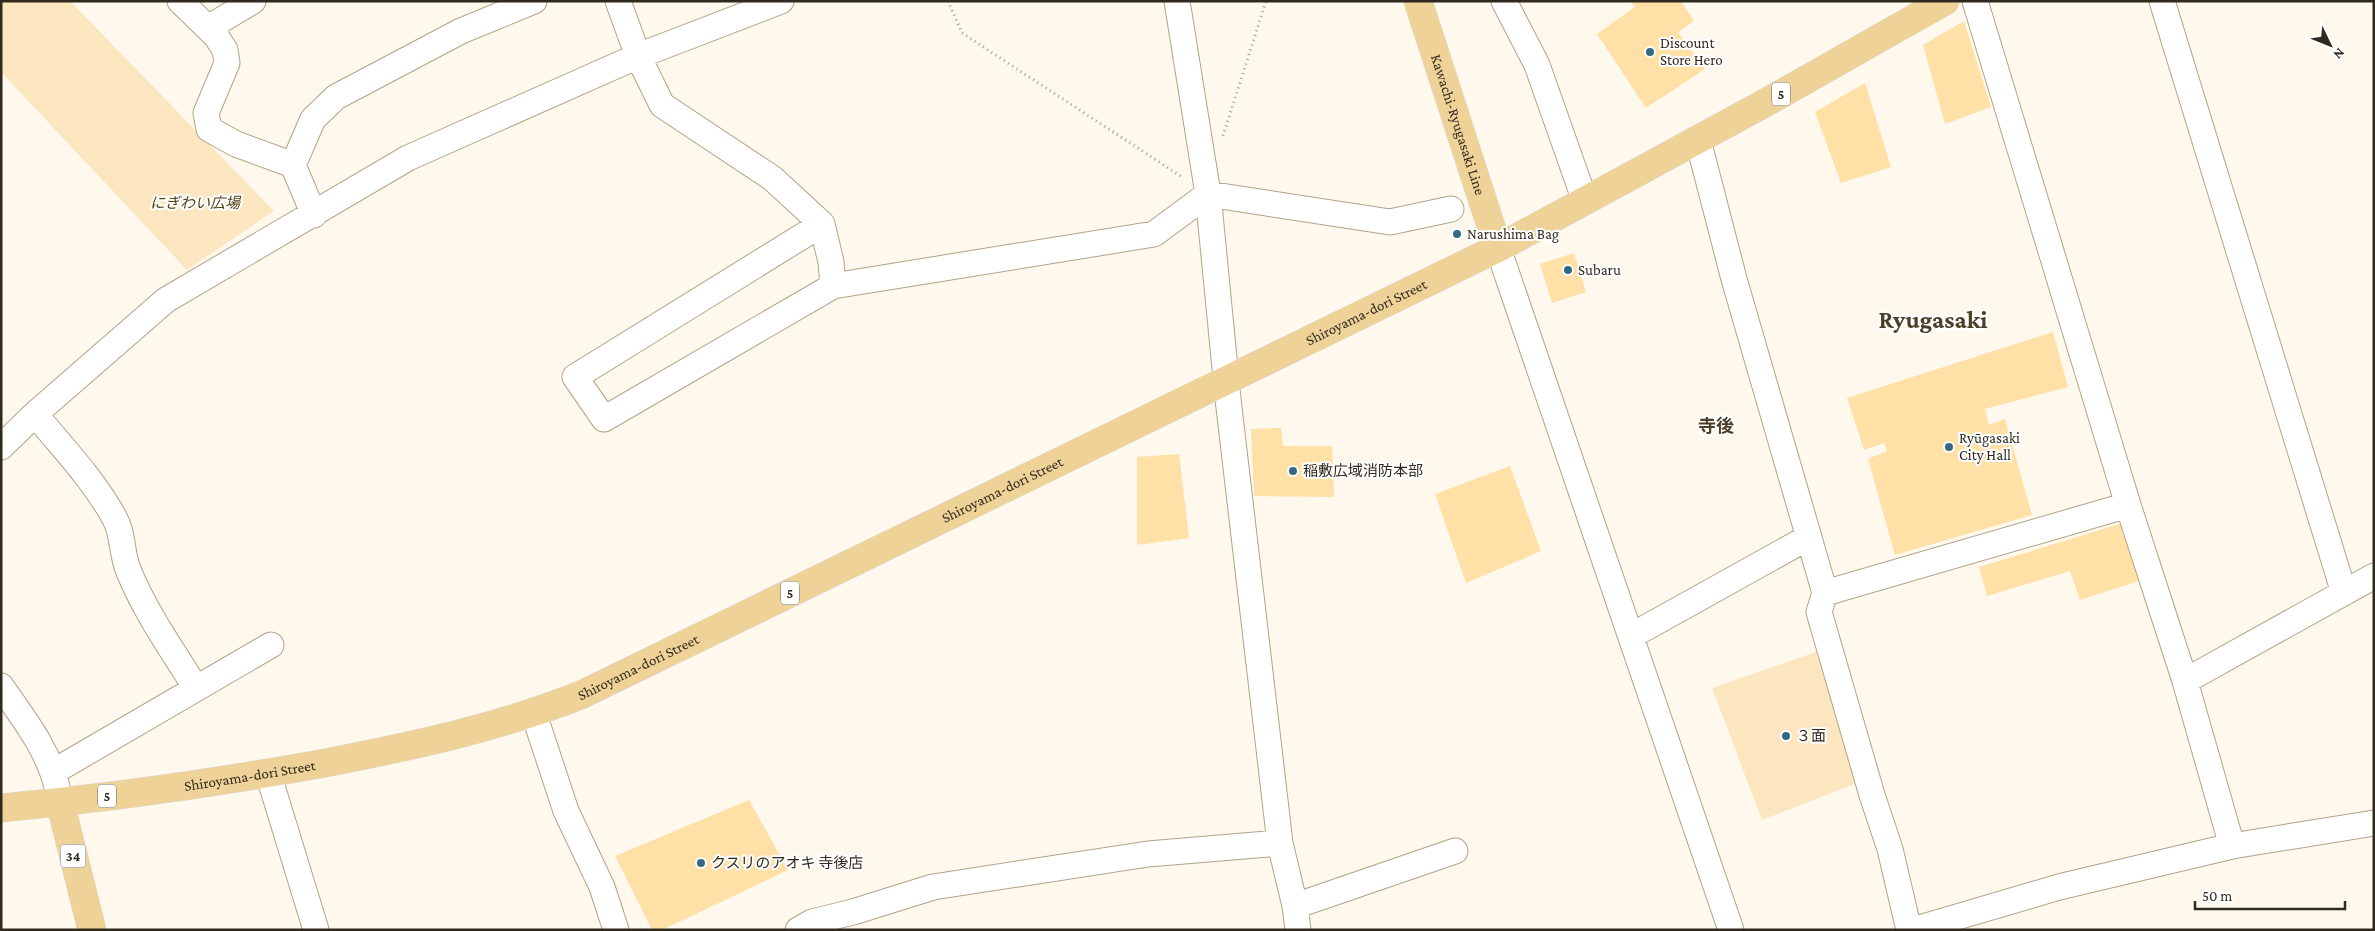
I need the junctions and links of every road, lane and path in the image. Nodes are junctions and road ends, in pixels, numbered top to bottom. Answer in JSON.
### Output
{"nodes":[{"id":1,"x":180,"y":1,"type":"edge"},
{"id":2,"x":252,"y":1,"type":"edge"},
{"id":3,"x":534,"y":1,"type":"edge"},
{"id":4,"x":618,"y":1,"type":"edge"},
{"id":5,"x":781,"y":1,"type":"edge"},
{"id":6,"x":948,"y":1,"type":"edge"},
{"id":7,"x":1177,"y":1,"type":"edge"},
{"id":8,"x":1266,"y":1,"type":"edge"},
{"id":9,"x":1418,"y":1,"type":"edge"},
{"id":10,"x":1504,"y":1,"type":"edge"},
{"id":11,"x":1945,"y":1,"type":"edge"},
{"id":12,"x":1975,"y":1,"type":"edge"},
{"id":13,"x":2162,"y":1,"type":"edge"},
{"id":14,"x":208,"y":28,"type":"junction"},
{"id":15,"x":638,"y":56,"type":"junction"},
{"id":16,"x":1698,"y":140,"type":"junction"},
{"id":17,"x":1203,"y":162,"type":"junction"},
{"id":18,"x":293,"y":165,"type":"junction"},
{"id":19,"x":1208,"y":194,"type":"junction"},
{"id":20,"x":1585,"y":201,"type":"junction"},
{"id":21,"x":1451,"y":209,"type":"dead end"},
{"id":22,"x":314,"y":214,"type":"junction"},
{"id":23,"x":822,"y":224,"type":"junction"},
{"id":24,"x":1498,"y":248,"type":"junction"},
{"id":25,"x":833,"y":286,"type":"junction"},
{"id":26,"x":1226,"y":380,"type":"junction"},
{"id":27,"x":35,"y":414,"type":"junction"},
{"id":28,"x":1,"y":446,"type":"edge"},
{"id":29,"x":2128,"y":505,"type":"junction"},
{"id":30,"x":1808,"y":537,"type":"junction"},
{"id":31,"x":2374,"y":576,"type":"edge"},
{"id":32,"x":1825,"y":593,"type":"junction"},
{"id":33,"x":2344,"y":593,"type":"junction"},
{"id":34,"x":1631,"y":636,"type":"junction"},
{"id":35,"x":271,"y":645,"type":"dead end"},
{"id":36,"x":2185,"y":681,"type":"junction"},
{"id":37,"x":1,"y":686,"type":"edge"},
{"id":38,"x":196,"y":688,"type":"junction"},
{"id":39,"x":533,"y":711,"type":"junction"},
{"id":40,"x":54,"y":772,"type":"junction"},
{"id":41,"x":268,"y":773,"type":"junction"},
{"id":42,"x":60,"y":802,"type":"junction"},
{"id":43,"x":1,"y":808,"type":"edge"},
{"id":44,"x":2374,"y":823,"type":"edge"},
{"id":45,"x":1280,"y":843,"type":"junction"},
{"id":46,"x":2232,"y":846,"type":"junction"},
{"id":47,"x":1455,"y":851,"type":"dead end"},
{"id":48,"x":1296,"y":918,"type":"edge"},
{"id":49,"x":808,"y":927,"type":"edge"},
{"id":50,"x":92,"y":930,"type":"edge"},
{"id":51,"x":316,"y":930,"type":"edge"},
{"id":52,"x":616,"y":930,"type":"edge"},
{"id":53,"x":1731,"y":930,"type":"edge"},
{"id":54,"x":1911,"y":930,"type":"edge"}],
"edges":[{"from":1,"to":14,"type":"street"},
{"from":2,"to":14,"type":"street"},
{"from":3,"to":18,"type":"street"},
{"from":4,"to":15,"type":"street"},
{"from":5,"to":15,"type":"street"},
{"from":6,"to":19,"type":"path"},
{"from":7,"to":17,"type":"street"},
{"from":8,"to":17,"type":"path"},
{"from":9,"to":24,"type":"main road","name":"Kawachi-Ryugasaki Line"},
{"from":10,"to":20,"type":"street"},
{"from":11,"to":16,"type":"main road","name":"Shiroyama-dori Street","number":"5"},
{"from":12,"to":29,"type":"street"},
{"from":13,"to":33,"type":"street"},
{"from":14,"to":18,"type":"street"},
{"from":15,"to":22,"type":"street"},
{"from":15,"to":23,"type":"street"},
{"from":16,"to":20,"type":"main road","name":"Shiroyama-dori Street","number":"5"},
{"from":16,"to":30,"type":"street"},
{"from":17,"to":19,"type":"street"},
{"from":18,"to":22,"type":"street"},
{"from":19,"to":21,"type":"street"},
{"from":19,"to":25,"type":"street"},
{"from":19,"to":26,"type":"street"},
{"from":20,"to":24,"type":"main road","name":"Shiroyama-dori Street","number":"5"},
{"from":22,"to":27,"type":"street"},
{"from":23,"to":25,"type":"street"},
{"from":23,"to":25,"type":"street"},
{"from":24,"to":26,"type":"main road","name":"Shiroyama-dori Street","number":"5"},
{"from":24,"to":34,"type":"street"},
{"from":26,"to":39,"type":"main road","name":"Shiroyama-dori Street","number":"5"},
{"from":26,"to":45,"type":"street"},
{"from":27,"to":28,"type":"street"},
{"from":27,"to":38,"type":"street"},
{"from":29,"to":32,"type":"street"},
{"from":29,"to":36,"type":"street"},
{"from":30,"to":32,"type":"street"},
{"from":30,"to":34,"type":"street"},
{"from":31,"to":33,"type":"street"},
{"from":32,"to":54,"type":"street"},
{"from":33,"to":36,"type":"street"},
{"from":34,"to":53,"type":"street"},
{"from":35,"to":38,"type":"street"},
{"from":36,"to":46,"type":"street"},
{"from":37,"to":40,"type":"street"},
{"from":38,"to":40,"type":"street"},
{"from":39,"to":41,"type":"main road","name":"Shiroyama-dori Street","number":"5"},
{"from":39,"to":52,"type":"street"},
{"from":40,"to":42,"type":"street"},
{"from":41,"to":42,"type":"main road","name":"Shiroyama-dori Street","number":"5"},
{"from":41,"to":51,"type":"street"},
{"from":42,"to":43,"type":"main road","name":"Shiroyama-dori Street","number":"5"},
{"from":42,"to":50,"type":"main road","number":"34"},
{"from":44,"to":46,"type":"street"},
{"from":45,"to":48,"type":"street"},
{"from":45,"to":49,"type":"street"},
{"from":46,"to":54,"type":"street"},
{"from":47,"to":48,"type":"street"}]}
